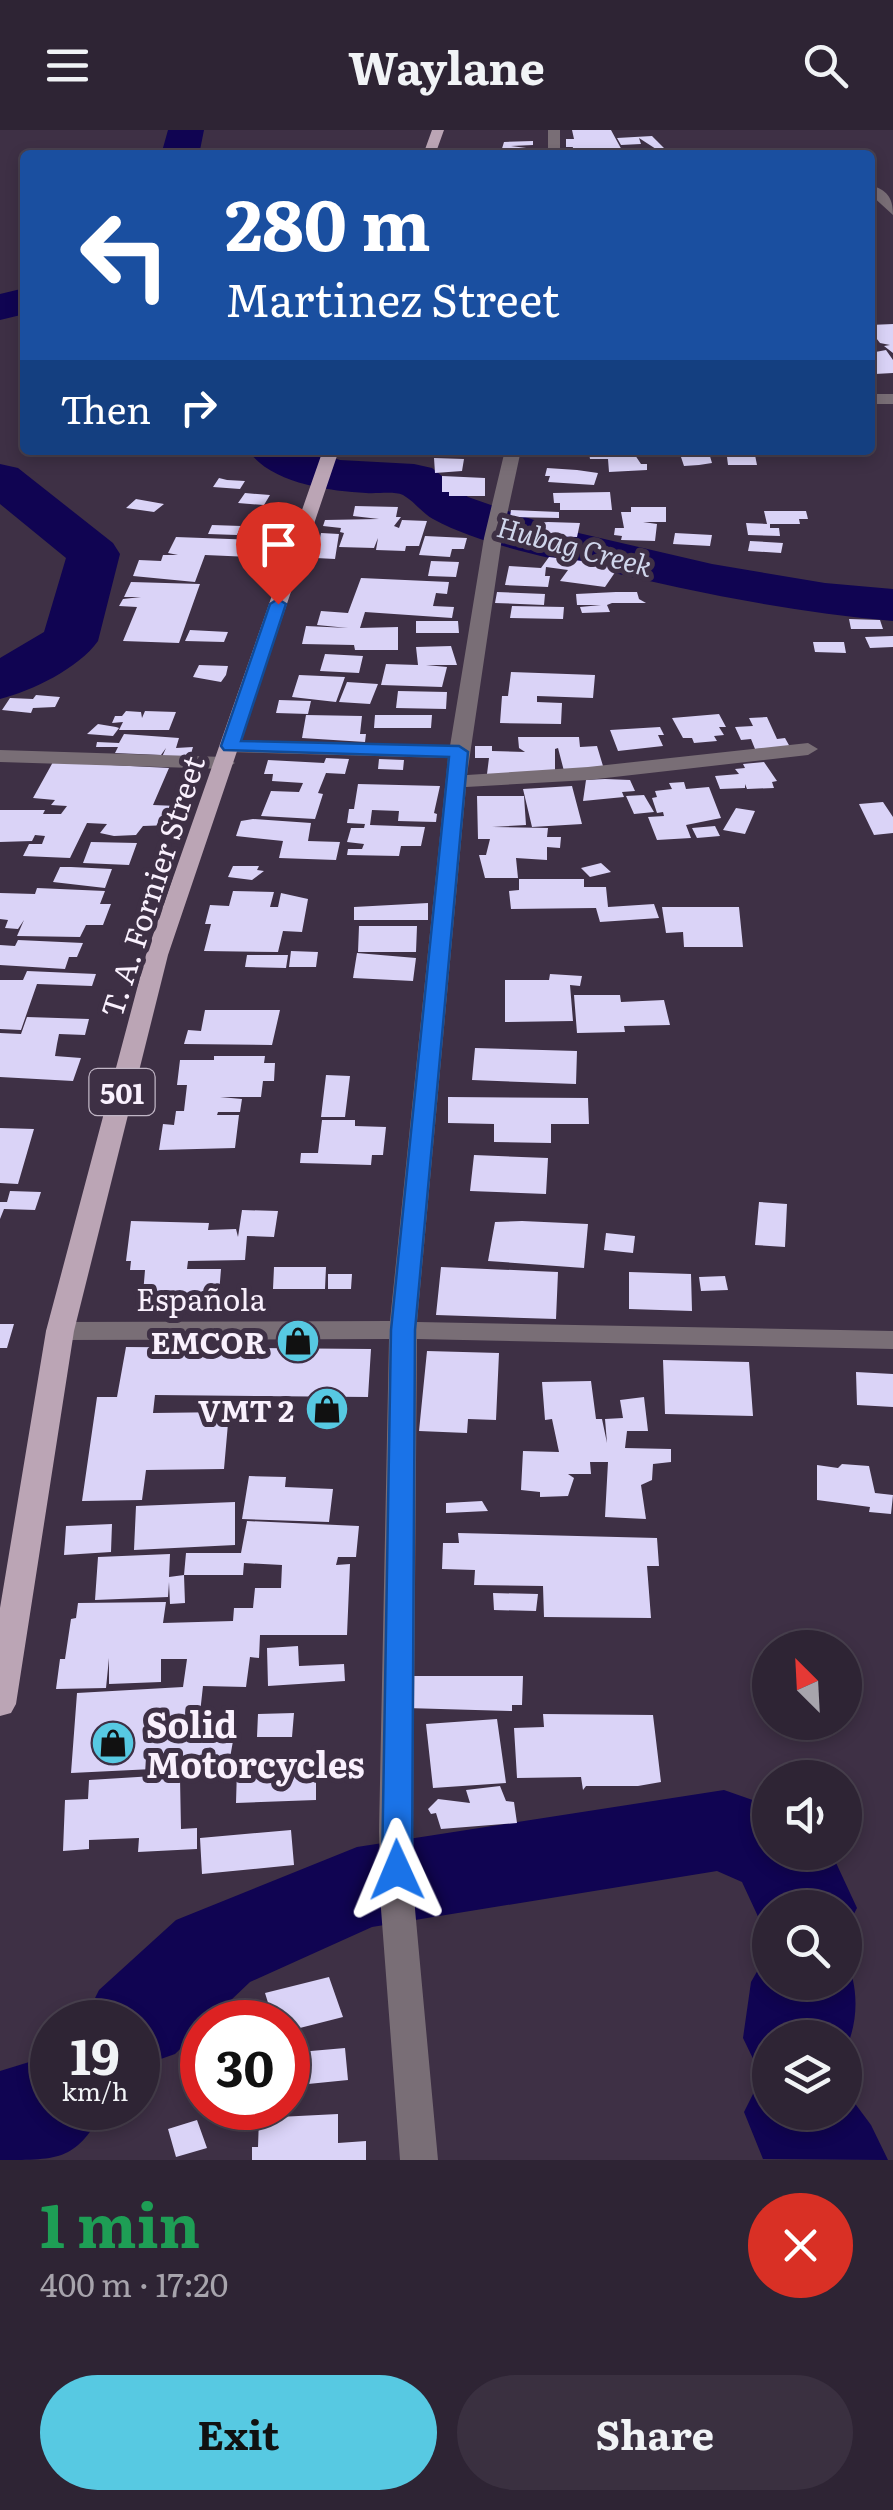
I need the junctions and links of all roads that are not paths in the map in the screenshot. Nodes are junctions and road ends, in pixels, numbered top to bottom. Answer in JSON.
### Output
{"nodes":[{"id":1,"x":875,"y":192,"type":"edge"},
{"id":2,"x":893,"y":213,"type":"edge"},
{"id":3,"x":875,"y":214,"type":"dead end"},
{"id":4,"x":329,"y":455,"type":"edge"},
{"id":5,"x":512,"y":455,"type":"edge"},
{"id":6,"x":808,"y":749,"type":"dead end"},
{"id":7,"x":459,"y":752,"type":"junction"},
{"id":8,"x":227,"y":755,"type":"junction"},
{"id":9,"x":0,"y":756,"type":"edge"},
{"id":10,"x":456,"y":781,"type":"junction"},
{"id":11,"x":403,"y":1330,"type":"junction"},
{"id":12,"x":60,"y":1331,"type":"junction"},
{"id":13,"x":893,"y":1340,"type":"edge"},
{"id":14,"x":0,"y":1704,"type":"edge"},
{"id":15,"x":419,"y":2160,"type":"edge"}],
"edges":[{"from":1,"to":2,"type":"street"},
{"from":2,"to":3,"type":"street"},
{"from":4,"to":8,"type":"main road","name":"T. A. Fornier Street","number":"501"},
{"from":5,"to":7,"type":"street"},
{"from":6,"to":10,"type":"street"},
{"from":7,"to":8,"type":"street"},
{"from":7,"to":10,"type":"street"},
{"from":8,"to":9,"type":"street"},
{"from":8,"to":12,"type":"main road","name":"T. A. Fornier Street","number":"501"},
{"from":10,"to":11,"type":"street"},
{"from":11,"to":12,"type":"street","name":"Española"},
{"from":11,"to":13,"type":"street","name":"Española"},
{"from":11,"to":15,"type":"street"},
{"from":12,"to":14,"type":"main road","name":"T. A. Fornier Street","number":"501"}]}
